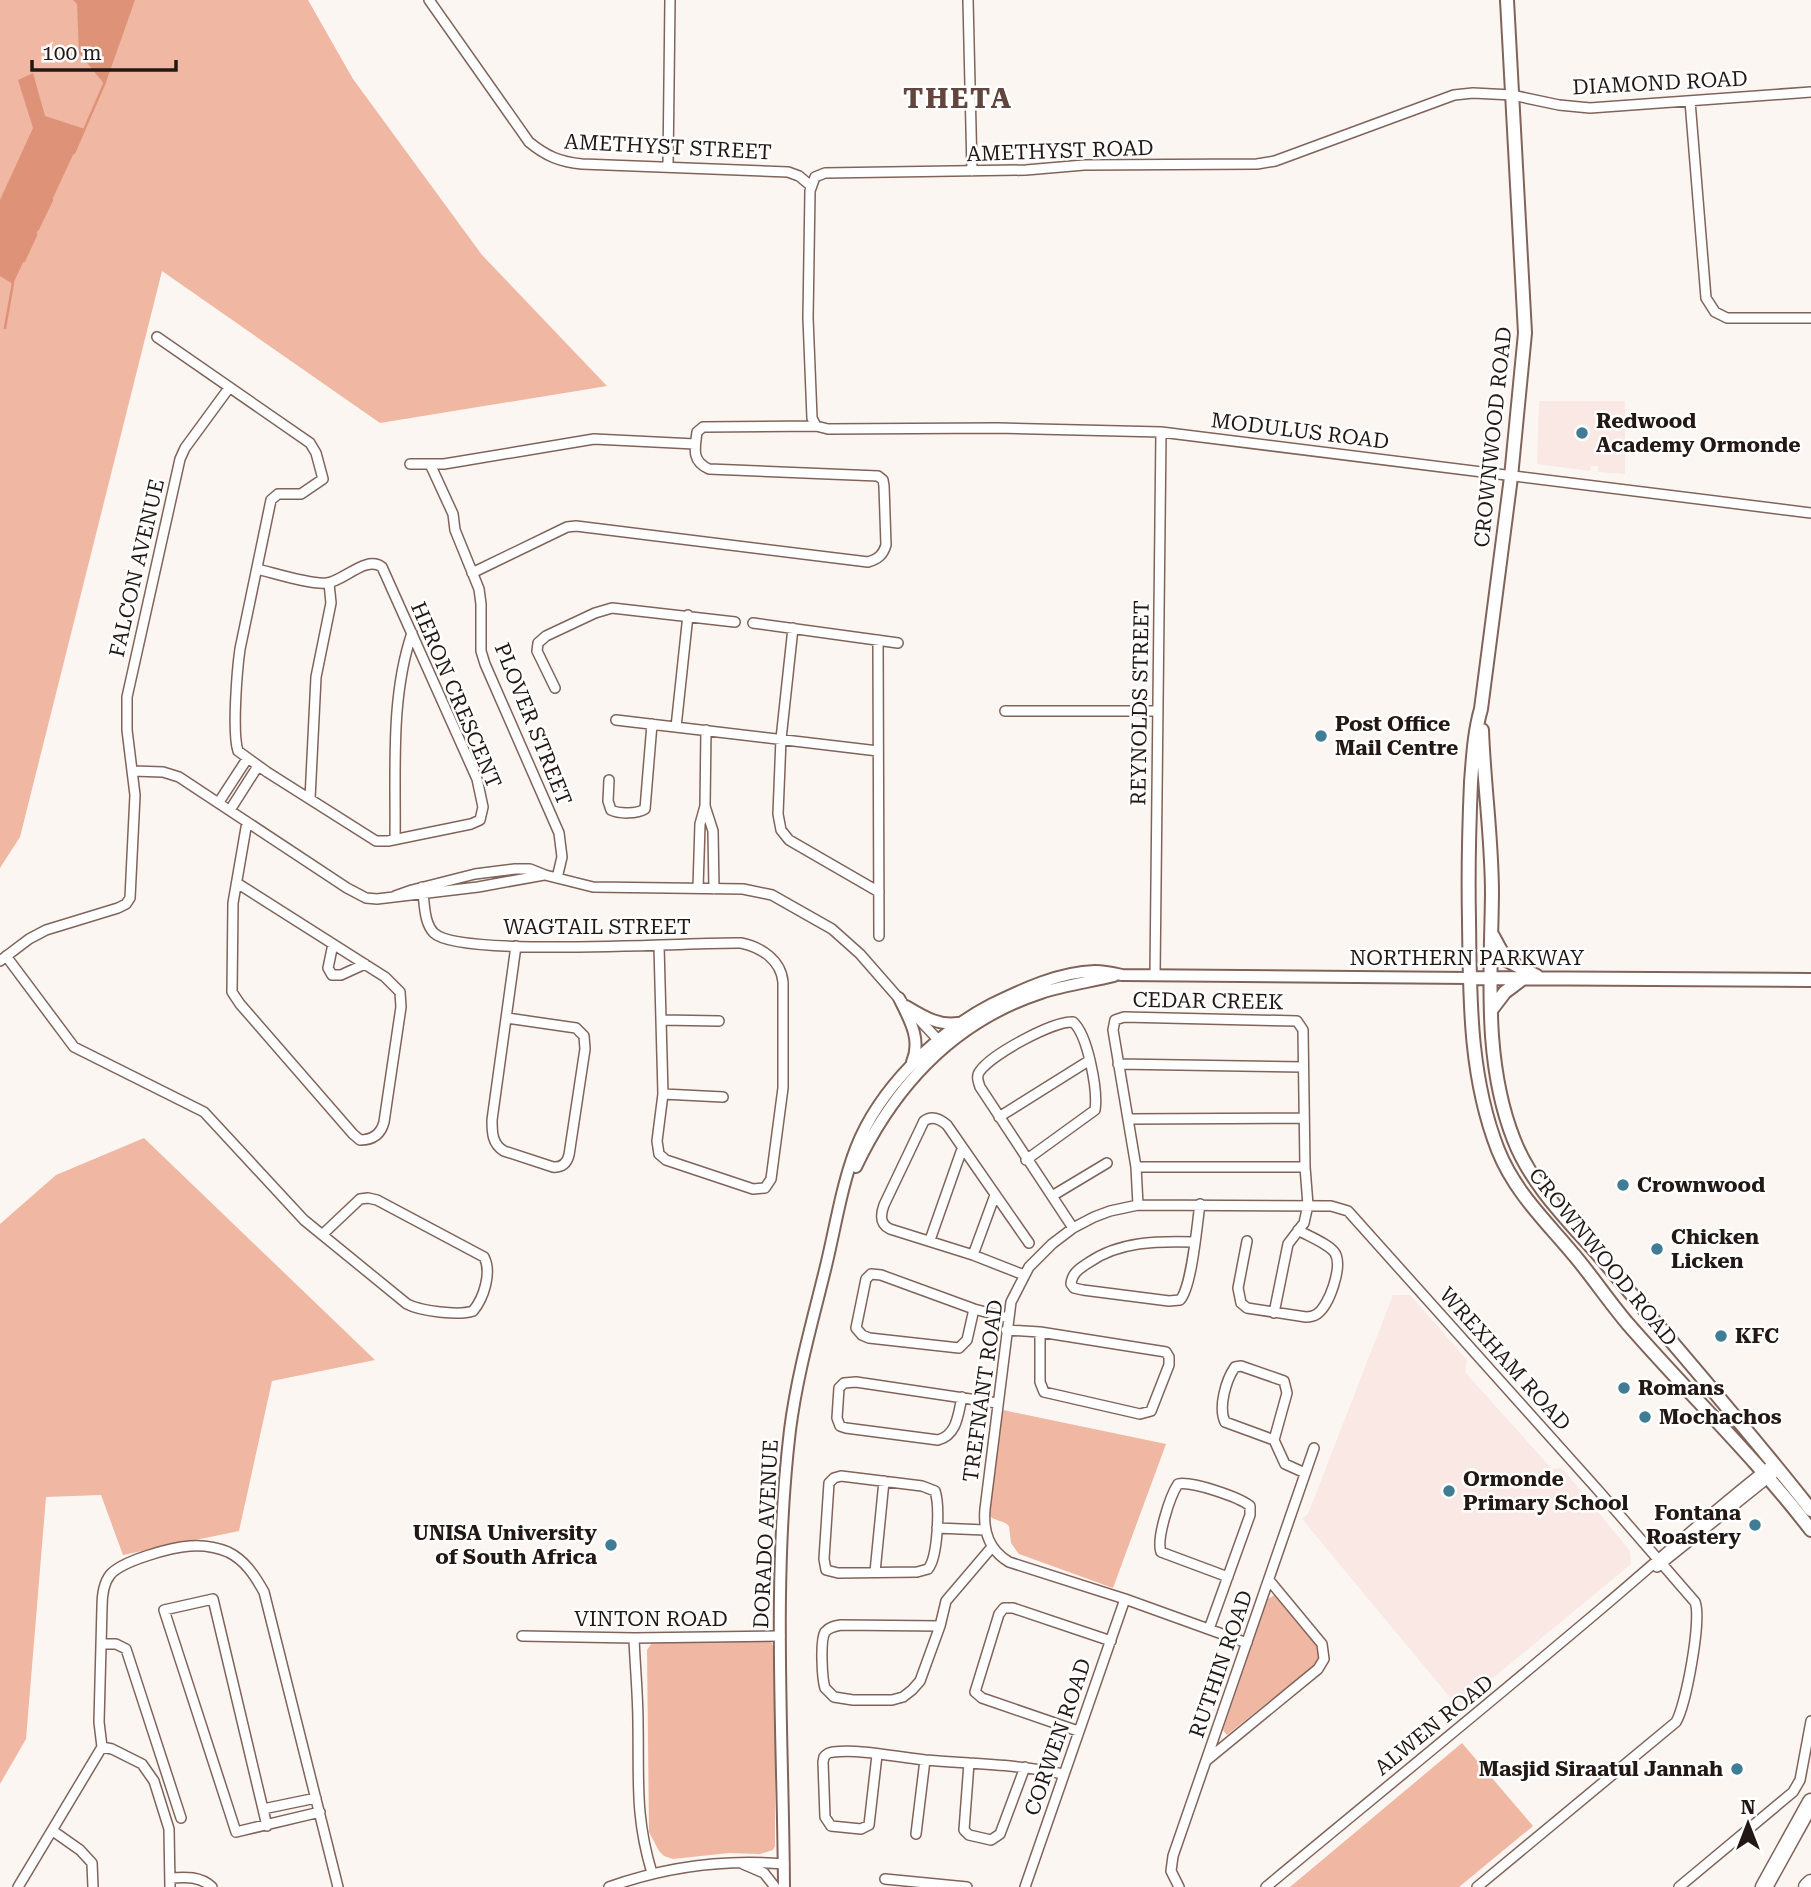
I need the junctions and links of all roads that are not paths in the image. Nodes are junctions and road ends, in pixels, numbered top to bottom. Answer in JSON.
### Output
{"nodes":[{"id":1,"x":429,"y":0,"type":"edge"},
{"id":2,"x":670,"y":0,"type":"edge"},
{"id":3,"x":968,"y":0,"type":"edge"},
{"id":4,"x":1507,"y":0,"type":"edge"},
{"id":5,"x":1811,"y":92,"type":"edge"},
{"id":6,"x":1512,"y":95,"type":"junction"},
{"id":7,"x":1690,"y":101,"type":"junction"},
{"id":8,"x":668,"y":166,"type":"junction"},
{"id":9,"x":972,"y":171,"type":"junction"},
{"id":10,"x":811,"y":186,"type":"junction"},
{"id":11,"x":1811,"y":318,"type":"edge"},
{"id":12,"x":157,"y":337,"type":"dead end"},
{"id":13,"x":229,"y":388,"type":"junction"},
{"id":14,"x":816,"y":426,"type":"junction"},
{"id":15,"x":1161,"y":432,"type":"junction"},
{"id":16,"x":695,"y":444,"type":"junction"},
{"id":17,"x":410,"y":464,"type":"dead end"},
{"id":18,"x":430,"y":464,"type":"junction"},
{"id":19,"x":1511,"y":477,"type":"junction"},
{"id":20,"x":1811,"y":513,"type":"edge"},
{"id":21,"x":257,"y":569,"type":"junction"},
{"id":22,"x":472,"y":573,"type":"junction"},
{"id":23,"x":329,"y":583,"type":"junction"},
{"id":24,"x":688,"y":615,"type":"junction"},
{"id":25,"x":735,"y":622,"type":"dead end"},
{"id":26,"x":753,"y":623,"type":"dead end"},
{"id":27,"x":793,"y":628,"type":"junction"},
{"id":28,"x":412,"y":633,"type":"junction"},
{"id":29,"x":878,"y":640,"type":"junction"},
{"id":30,"x":898,"y":643,"type":"dead end"},
{"id":31,"x":555,"y":688,"type":"dead end"},
{"id":32,"x":1481,"y":709,"type":"junction"},
{"id":33,"x":1005,"y":711,"type":"dead end"},
{"id":34,"x":1157,"y":711,"type":"junction"},
{"id":35,"x":616,"y":720,"type":"dead end"},
{"id":36,"x":652,"y":724,"type":"junction"},
{"id":37,"x":676,"y":727,"type":"junction"},
{"id":38,"x":705,"y":730,"type":"junction"},
{"id":39,"x":781,"y":740,"type":"junction"},
{"id":40,"x":878,"y":751,"type":"junction"},
{"id":41,"x":247,"y":759,"type":"junction"},
{"id":42,"x":262,"y":769,"type":"junction"},
{"id":43,"x":133,"y":771,"type":"junction"},
{"id":44,"x":609,"y":780,"type":"dead end"},
{"id":45,"x":310,"y":799,"type":"junction"},
{"id":46,"x":219,"y":802,"type":"junction"},
{"id":47,"x":705,"y":806,"type":"junction"},
{"id":48,"x":230,"y":810,"type":"junction"},
{"id":49,"x":247,"y":822,"type":"junction"},
{"id":50,"x":395,"y":839,"type":"junction"},
{"id":51,"x":557,"y":878,"type":"junction"},
{"id":52,"x":237,"y":883,"type":"junction"},
{"id":53,"x":698,"y":888,"type":"junction"},
{"id":54,"x":714,"y":889,"type":"junction"},
{"id":55,"x":423,"y":891,"type":"junction"},
{"id":56,"x":879,"y":891,"type":"junction"},
{"id":57,"x":1490,"y":929,"type":"junction"},
{"id":58,"x":879,"y":936,"type":"dead end"},
{"id":59,"x":333,"y":944,"type":"junction"},
{"id":60,"x":516,"y":946,"type":"junction"},
{"id":61,"x":659,"y":946,"type":"junction"},
{"id":62,"x":3,"y":958,"type":"edge"},
{"id":63,"x":365,"y":964,"type":"junction"},
{"id":64,"x":1155,"y":974,"type":"junction"},
{"id":65,"x":1122,"y":975,"type":"junction"},
{"id":66,"x":1492,"y":977,"type":"junction"},
{"id":67,"x":1525,"y":977,"type":"junction"},
{"id":68,"x":1540,"y":977,"type":"junction"},
{"id":69,"x":1470,"y":978,"type":"junction"},
{"id":70,"x":1811,"y":980,"type":"edge"},
{"id":71,"x":903,"y":1002,"type":"junction"},
{"id":72,"x":1492,"y":1009,"type":"junction"},
{"id":73,"x":507,"y":1018,"type":"junction"},
{"id":74,"x":662,"y":1020,"type":"junction"},
{"id":75,"x":719,"y":1021,"type":"dead end"},
{"id":76,"x":961,"y":1023,"type":"junction"},
{"id":77,"x":941,"y":1043,"type":"junction"},
{"id":78,"x":1090,"y":1060,"type":"junction"},
{"id":79,"x":1118,"y":1064,"type":"junction"},
{"id":80,"x":1303,"y":1067,"type":"junction"},
{"id":81,"x":909,"y":1068,"type":"junction"},
{"id":82,"x":663,"y":1094,"type":"junction"},
{"id":83,"x":723,"y":1097,"type":"dead end"},
{"id":84,"x":999,"y":1117,"type":"junction"},
{"id":85,"x":1304,"y":1118,"type":"junction"},
{"id":86,"x":1129,"y":1119,"type":"junction"},
{"id":87,"x":962,"y":1149,"type":"junction"},
{"id":88,"x":1027,"y":1160,"type":"junction"},
{"id":89,"x":1107,"y":1163,"type":"dead end"},
{"id":90,"x":1136,"y":1167,"type":"junction"},
{"id":91,"x":1305,"y":1167,"type":"junction"},
{"id":92,"x":845,"y":1188,"type":"junction"},
{"id":93,"x":995,"y":1195,"type":"junction"},
{"id":94,"x":1052,"y":1196,"type":"junction"},
{"id":95,"x":1199,"y":1204,"type":"junction"},
{"id":96,"x":1138,"y":1205,"type":"junction"},
{"id":97,"x":1308,"y":1205,"type":"junction"},
{"id":98,"x":1073,"y":1228,"type":"junction"},
{"id":99,"x":1298,"y":1230,"type":"junction"},
{"id":100,"x":323,"y":1234,"type":"junction"},
{"id":101,"x":930,"y":1240,"type":"junction"},
{"id":102,"x":1247,"y":1241,"type":"dead end"},
{"id":103,"x":1029,"y":1242,"type":"dead end"},
{"id":104,"x":1194,"y":1242,"type":"junction"},
{"id":105,"x":973,"y":1255,"type":"junction"},
{"id":106,"x":1024,"y":1275,"type":"junction"},
{"id":107,"x":974,"y":1310,"type":"junction"},
{"id":108,"x":1274,"y":1312,"type":"junction"},
{"id":109,"x":1008,"y":1318,"type":"junction"},
{"id":110,"x":1006,"y":1330,"type":"junction"},
{"id":111,"x":1040,"y":1332,"type":"junction"},
{"id":112,"x":962,"y":1397,"type":"junction"},
{"id":113,"x":997,"y":1403,"type":"junction"},
{"id":114,"x":1274,"y":1440,"type":"junction"},
{"id":115,"x":1314,"y":1448,"type":"dead end"},
{"id":116,"x":1770,"y":1471,"type":"junction"},
{"id":117,"x":1305,"y":1473,"type":"junction"},
{"id":118,"x":884,"y":1481,"type":"junction"},
{"id":119,"x":1811,"y":1510,"type":"edge"},
{"id":120,"x":937,"y":1528,"type":"junction"},
{"id":121,"x":985,"y":1530,"type":"junction"},
{"id":122,"x":1811,"y":1530,"type":"edge"},
{"id":123,"x":992,"y":1547,"type":"junction"},
{"id":124,"x":1659,"y":1562,"type":"junction"},
{"id":125,"x":875,"y":1572,"type":"junction"},
{"id":126,"x":1228,"y":1577,"type":"junction"},
{"id":127,"x":1269,"y":1580,"type":"junction"},
{"id":128,"x":1125,"y":1599,"type":"junction"},
{"id":129,"x":940,"y":1626,"type":"junction"},
{"id":130,"x":1209,"y":1629,"type":"junction"},
{"id":131,"x":522,"y":1636,"type":"dead end"},
{"id":132,"x":780,"y":1636,"type":"junction"},
{"id":133,"x":634,"y":1638,"type":"junction"},
{"id":134,"x":1111,"y":1641,"type":"junction"},
{"id":135,"x":1247,"y":1643,"type":"junction"},
{"id":136,"x":101,"y":1644,"type":"junction"},
{"id":137,"x":1811,"y":1721,"type":"edge"},
{"id":138,"x":1078,"y":1731,"type":"junction"},
{"id":139,"x":102,"y":1747,"type":"junction"},
{"id":140,"x":877,"y":1755,"type":"junction"},
{"id":141,"x":925,"y":1760,"type":"junction"},
{"id":142,"x":1206,"y":1760,"type":"junction"},
{"id":143,"x":969,"y":1763,"type":"junction"},
{"id":144,"x":1025,"y":1768,"type":"junction"},
{"id":145,"x":1063,"y":1774,"type":"junction"},
{"id":146,"x":316,"y":1798,"type":"junction"},
{"id":147,"x":1811,"y":1802,"type":"edge"},
{"id":148,"x":263,"y":1809,"type":"junction"},
{"id":149,"x":320,"y":1812,"type":"junction"},
{"id":150,"x":181,"y":1818,"type":"dead end"},
{"id":151,"x":267,"y":1826,"type":"junction"},
{"id":152,"x":52,"y":1831,"type":"junction"},
{"id":153,"x":916,"y":1834,"type":"dead end"},
{"id":154,"x":739,"y":1863,"type":"junction"},
{"id":155,"x":784,"y":1864,"type":"junction"},
{"id":156,"x":652,"y":1873,"type":"junction"},
{"id":157,"x":884,"y":1879,"type":"dead end"},
{"id":158,"x":170,"y":1882,"type":"edge"},
{"id":159,"x":1811,"y":1883,"type":"edge"},
{"id":160,"x":927,"y":1886,"type":"edge"},
{"id":161,"x":18,"y":1887,"type":"edge"},
{"id":162,"x":93,"y":1887,"type":"edge"},
{"id":163,"x":212,"y":1887,"type":"edge"},
{"id":164,"x":338,"y":1887,"type":"edge"},
{"id":165,"x":609,"y":1887,"type":"edge"},
{"id":166,"x":775,"y":1887,"type":"edge"},
{"id":167,"x":784,"y":1887,"type":"edge"},
{"id":168,"x":967,"y":1887,"type":"edge"},
{"id":169,"x":1025,"y":1887,"type":"edge"},
{"id":170,"x":1179,"y":1887,"type":"edge"},
{"id":171,"x":1266,"y":1887,"type":"edge"},
{"id":172,"x":1477,"y":1887,"type":"edge"},
{"id":173,"x":1679,"y":1887,"type":"edge"},
{"id":174,"x":1764,"y":1887,"type":"edge"},
{"id":175,"x":1807,"y":1887,"type":"edge"}],
"edges":[{"from":1,"to":8,"type":"street","name":"AMETHYST STREET"},
{"from":2,"to":8,"type":"street"},
{"from":3,"to":9,"type":"street"},
{"from":4,"to":6,"type":"main road","name":"CROWNWOOD ROAD"},
{"from":5,"to":7,"type":"street","name":"DIAMOND ROAD"},
{"from":6,"to":7,"type":"street","name":"DIAMOND ROAD"},
{"from":6,"to":9,"type":"street","name":"AMETHYST ROAD"},
{"from":6,"to":19,"type":"main road","name":"CROWNWOOD ROAD"},
{"from":7,"to":11,"type":"street"},
{"from":8,"to":10,"type":"street","name":"AMETHYST STREET"},
{"from":9,"to":10,"type":"street","name":"AMETHYST ROAD"},
{"from":10,"to":14,"type":"street"},
{"from":12,"to":13,"type":"street"},
{"from":13,"to":21,"type":"street"},
{"from":13,"to":43,"type":"street","name":"FALCON AVENUE"},
{"from":14,"to":15,"type":"street","name":"MODULUS ROAD"},
{"from":14,"to":16,"type":"street","name":"MODULUS ROAD"},
{"from":15,"to":19,"type":"street","name":"MODULUS ROAD"},
{"from":15,"to":34,"type":"street","name":"REYNOLDS STREET"},
{"from":16,"to":18,"type":"street"},
{"from":16,"to":22,"type":"street"},
{"from":17,"to":18,"type":"street"},
{"from":18,"to":22,"type":"street","name":"PLOVER STREET"},
{"from":19,"to":20,"type":"street","name":"MODULUS ROAD"},
{"from":19,"to":32,"type":"main road","name":"CROWNWOOD ROAD"},
{"from":21,"to":23,"type":"street"},
{"from":21,"to":41,"type":"street"},
{"from":22,"to":51,"type":"street","name":"PLOVER STREET"},
{"from":23,"to":28,"type":"street","name":"HERON CRESCENT"},
{"from":23,"to":45,"type":"street"},
{"from":24,"to":25,"type":"street"},
{"from":24,"to":31,"type":"street"},
{"from":24,"to":37,"type":"street"},
{"from":26,"to":27,"type":"street"},
{"from":27,"to":29,"type":"street"},
{"from":27,"to":39,"type":"street"},
{"from":28,"to":50,"type":"street"},
{"from":28,"to":50,"type":"street","name":"HERON CRESCENT"},
{"from":29,"to":30,"type":"street"},
{"from":29,"to":40,"type":"street"},
{"from":32,"to":57,"type":"main road","name":"CROWNWOOD ROAD"},
{"from":32,"to":69,"type":"main road","name":"CROWNWOOD ROAD"},
{"from":33,"to":34,"type":"street"},
{"from":34,"to":64,"type":"street","name":"REYNOLDS STREET"},
{"from":35,"to":36,"type":"street"},
{"from":36,"to":37,"type":"street"},
{"from":36,"to":44,"type":"street"},
{"from":37,"to":38,"type":"street"},
{"from":38,"to":39,"type":"street"},
{"from":38,"to":47,"type":"street"},
{"from":39,"to":40,"type":"street"},
{"from":39,"to":56,"type":"street"},
{"from":40,"to":56,"type":"street"},
{"from":41,"to":42,"type":"street","name":"HERON CRESCENT"},
{"from":41,"to":46,"type":"street"},
{"from":42,"to":45,"type":"street","name":"HERON CRESCENT"},
{"from":42,"to":48,"type":"street"},
{"from":43,"to":46,"type":"street"},
{"from":43,"to":62,"type":"street","name":"FALCON AVENUE"},
{"from":45,"to":50,"type":"street","name":"HERON CRESCENT"},
{"from":46,"to":48,"type":"street"},
{"from":47,"to":53,"type":"street"},
{"from":47,"to":54,"type":"street"},
{"from":48,"to":49,"type":"street"},
{"from":49,"to":52,"type":"street"},
{"from":49,"to":55,"type":"street"},
{"from":51,"to":53,"type":"street"},
{"from":51,"to":55,"type":"street"},
{"from":52,"to":59,"type":"street"},
{"from":52,"to":63,"type":"street"},
{"from":53,"to":54,"type":"street"},
{"from":54,"to":71,"type":"street"},
{"from":55,"to":60,"type":"street","name":"WAGTAIL STREET"},
{"from":56,"to":58,"type":"street"},
{"from":57,"to":66,"type":"main road","name":"CROWNWOOD ROAD"},
{"from":57,"to":68,"type":"main road"},
{"from":59,"to":63,"type":"street"},
{"from":59,"to":63,"type":"street"},
{"from":60,"to":61,"type":"street","name":"WAGTAIL STREET"},
{"from":60,"to":73,"type":"street"},
{"from":61,"to":74,"type":"street"},
{"from":61,"to":82,"type":"street","name":"WAGTAIL STREET"},
{"from":62,"to":100,"type":"street"},
{"from":64,"to":65,"type":"street","name":"NORTHERN PARKWAY"},
{"from":64,"to":69,"type":"street","name":"NORTHERN PARKWAY"},
{"from":65,"to":76,"type":"street","name":"NORTHERN PARKWAY"},
{"from":65,"to":77,"type":"street","name":"NORTHERN PARKWAY"},
{"from":66,"to":67,"type":"main road","name":"NORTHERN PARKWAY"},
{"from":66,"to":69,"type":"main road","name":"NORTHERN PARKWAY"},
{"from":66,"to":72,"type":"main road","name":"CROWNWOOD ROAD"},
{"from":67,"to":68,"type":"main road","name":"NORTHERN PARKWAY"},
{"from":67,"to":72,"type":"main road"},
{"from":68,"to":70,"type":"main road","name":"NORTHERN PARKWAY"},
{"from":69,"to":116,"type":"main road","name":"CROWNWOOD ROAD"},
{"from":71,"to":76,"type":"street"},
{"from":71,"to":77,"type":"street"},
{"from":71,"to":81,"type":"street"},
{"from":72,"to":116,"type":"main road","name":"CROWNWOOD ROAD"},
{"from":73,"to":73,"type":"street"},
{"from":74,"to":75,"type":"street"},
{"from":74,"to":82,"type":"street"},
{"from":76,"to":77,"type":"street","name":"NORTHERN PARKWAY"},
{"from":77,"to":81,"type":"street","name":"DORADO AVENUE"},
{"from":77,"to":92,"type":"street","name":"DORADO AVENUE"},
{"from":78,"to":84,"type":"street"},
{"from":78,"to":84,"type":"street"},
{"from":78,"to":88,"type":"street"},
{"from":79,"to":80,"type":"street"},
{"from":79,"to":80,"type":"street","name":"CEDAR CREEK"},
{"from":79,"to":86,"type":"street","name":"CEDAR CREEK"},
{"from":80,"to":85,"type":"street","name":"CEDAR CREEK"},
{"from":81,"to":92,"type":"street","name":"DORADO AVENUE"},
{"from":82,"to":83,"type":"street"},
{"from":84,"to":88,"type":"street"},
{"from":85,"to":86,"type":"street"},
{"from":85,"to":91,"type":"street","name":"CEDAR CREEK"},
{"from":86,"to":90,"type":"street","name":"CEDAR CREEK"},
{"from":87,"to":93,"type":"street"},
{"from":87,"to":101,"type":"street"},
{"from":87,"to":101,"type":"street"},
{"from":88,"to":94,"type":"street"},
{"from":89,"to":94,"type":"street"},
{"from":90,"to":91,"type":"street"},
{"from":90,"to":96,"type":"street","name":"CEDAR CREEK"},
{"from":91,"to":97,"type":"street","name":"CEDAR CREEK"},
{"from":92,"to":132,"type":"street","name":"DORADO AVENUE"},
{"from":93,"to":103,"type":"street"},
{"from":93,"to":105,"type":"street"},
{"from":94,"to":98,"type":"street"},
{"from":95,"to":96,"type":"street","name":"TREFNANT ROAD"},
{"from":95,"to":97,"type":"street","name":"TREFNANT ROAD"},
{"from":95,"to":104,"type":"street"},
{"from":96,"to":98,"type":"street","name":"TREFNANT ROAD"},
{"from":97,"to":99,"type":"street"},
{"from":97,"to":124,"type":"street","name":"WREXHAM ROAD"},
{"from":98,"to":106,"type":"street","name":"TREFNANT ROAD"},
{"from":99,"to":108,"type":"street"},
{"from":99,"to":108,"type":"street"},
{"from":100,"to":100,"type":"street"},
{"from":101,"to":105,"type":"street"},
{"from":102,"to":108,"type":"street"},
{"from":104,"to":104,"type":"street"},
{"from":105,"to":106,"type":"street"},
{"from":106,"to":109,"type":"street","name":"TREFNANT ROAD"},
{"from":107,"to":107,"type":"street"},
{"from":107,"to":109,"type":"street"},
{"from":109,"to":110,"type":"street","name":"TREFNANT ROAD"},
{"from":110,"to":111,"type":"street"},
{"from":110,"to":113,"type":"street","name":"TREFNANT ROAD"},
{"from":111,"to":111,"type":"street"},
{"from":112,"to":112,"type":"street"},
{"from":112,"to":113,"type":"street"},
{"from":113,"to":121,"type":"street","name":"TREFNANT ROAD"},
{"from":114,"to":114,"type":"street"},
{"from":114,"to":117,"type":"street"},
{"from":115,"to":117,"type":"street","name":"RUTHIN ROAD"},
{"from":116,"to":119,"type":"main road","name":"CROWNWOOD ROAD"},
{"from":116,"to":122,"type":"main road","name":"CROWNWOOD ROAD"},
{"from":116,"to":124,"type":"street","name":"ALWEN ROAD"},
{"from":117,"to":127,"type":"street","name":"RUTHIN ROAD"},
{"from":118,"to":120,"type":"street"},
{"from":118,"to":125,"type":"street"},
{"from":118,"to":125,"type":"street"},
{"from":120,"to":121,"type":"street"},
{"from":120,"to":125,"type":"street"},
{"from":121,"to":123,"type":"street","name":"TREFNANT ROAD"},
{"from":123,"to":128,"type":"street"},
{"from":123,"to":129,"type":"street"},
{"from":124,"to":171,"type":"street","name":"ALWEN ROAD"},
{"from":124,"to":172,"type":"street","name":"WREXHAM ROAD"},
{"from":126,"to":126,"type":"street"},
{"from":126,"to":130,"type":"street"},
{"from":127,"to":135,"type":"street","name":"RUTHIN ROAD"},
{"from":127,"to":142,"type":"street","name":"RUTHIN ROAD"},
{"from":128,"to":130,"type":"street"},
{"from":128,"to":134,"type":"street","name":"CORWEN ROAD"},
{"from":129,"to":129,"type":"street"},
{"from":130,"to":135,"type":"street"},
{"from":131,"to":133,"type":"street","name":"VINTON ROAD"},
{"from":132,"to":133,"type":"street","name":"VINTON ROAD"},
{"from":132,"to":155,"type":"street","name":"DORADO AVENUE"},
{"from":133,"to":156,"type":"street"},
{"from":134,"to":138,"type":"street","name":"CORWEN ROAD"},
{"from":134,"to":138,"type":"street"},
{"from":135,"to":142,"type":"street","name":"RUTHIN ROAD"},
{"from":136,"to":139,"type":"street"},
{"from":136,"to":146,"type":"street"},
{"from":136,"to":150,"type":"street"},
{"from":137,"to":173,"type":"street"},
{"from":138,"to":145,"type":"street","name":"CORWEN ROAD"},
{"from":139,"to":152,"type":"street"},
{"from":139,"to":158,"type":"street"},
{"from":140,"to":140,"type":"street"},
{"from":140,"to":141,"type":"street"},
{"from":141,"to":143,"type":"street"},
{"from":141,"to":153,"type":"street"},
{"from":142,"to":170,"type":"street","name":"RUTHIN ROAD"},
{"from":143,"to":144,"type":"street"},
{"from":143,"to":144,"type":"street"},
{"from":144,"to":145,"type":"street"},
{"from":145,"to":169,"type":"street","name":"CORWEN ROAD"},
{"from":146,"to":148,"type":"street"},
{"from":146,"to":149,"type":"street"},
{"from":147,"to":174,"type":"highway"},
{"from":148,"to":151,"type":"street"},
{"from":148,"to":151,"type":"street"},
{"from":149,"to":151,"type":"street"},
{"from":149,"to":164,"type":"street"},
{"from":152,"to":161,"type":"street"},
{"from":152,"to":162,"type":"street"},
{"from":154,"to":155,"type":"street"},
{"from":154,"to":156,"type":"street"},
{"from":154,"to":166,"type":"street"},
{"from":155,"to":167,"type":"street","name":"DORADO AVENUE"},
{"from":156,"to":165,"type":"street"},
{"from":157,"to":160,"type":"street"},
{"from":158,"to":163,"type":"street"},
{"from":159,"to":175,"type":"highway"},
{"from":160,"to":168,"type":"street"}]}
